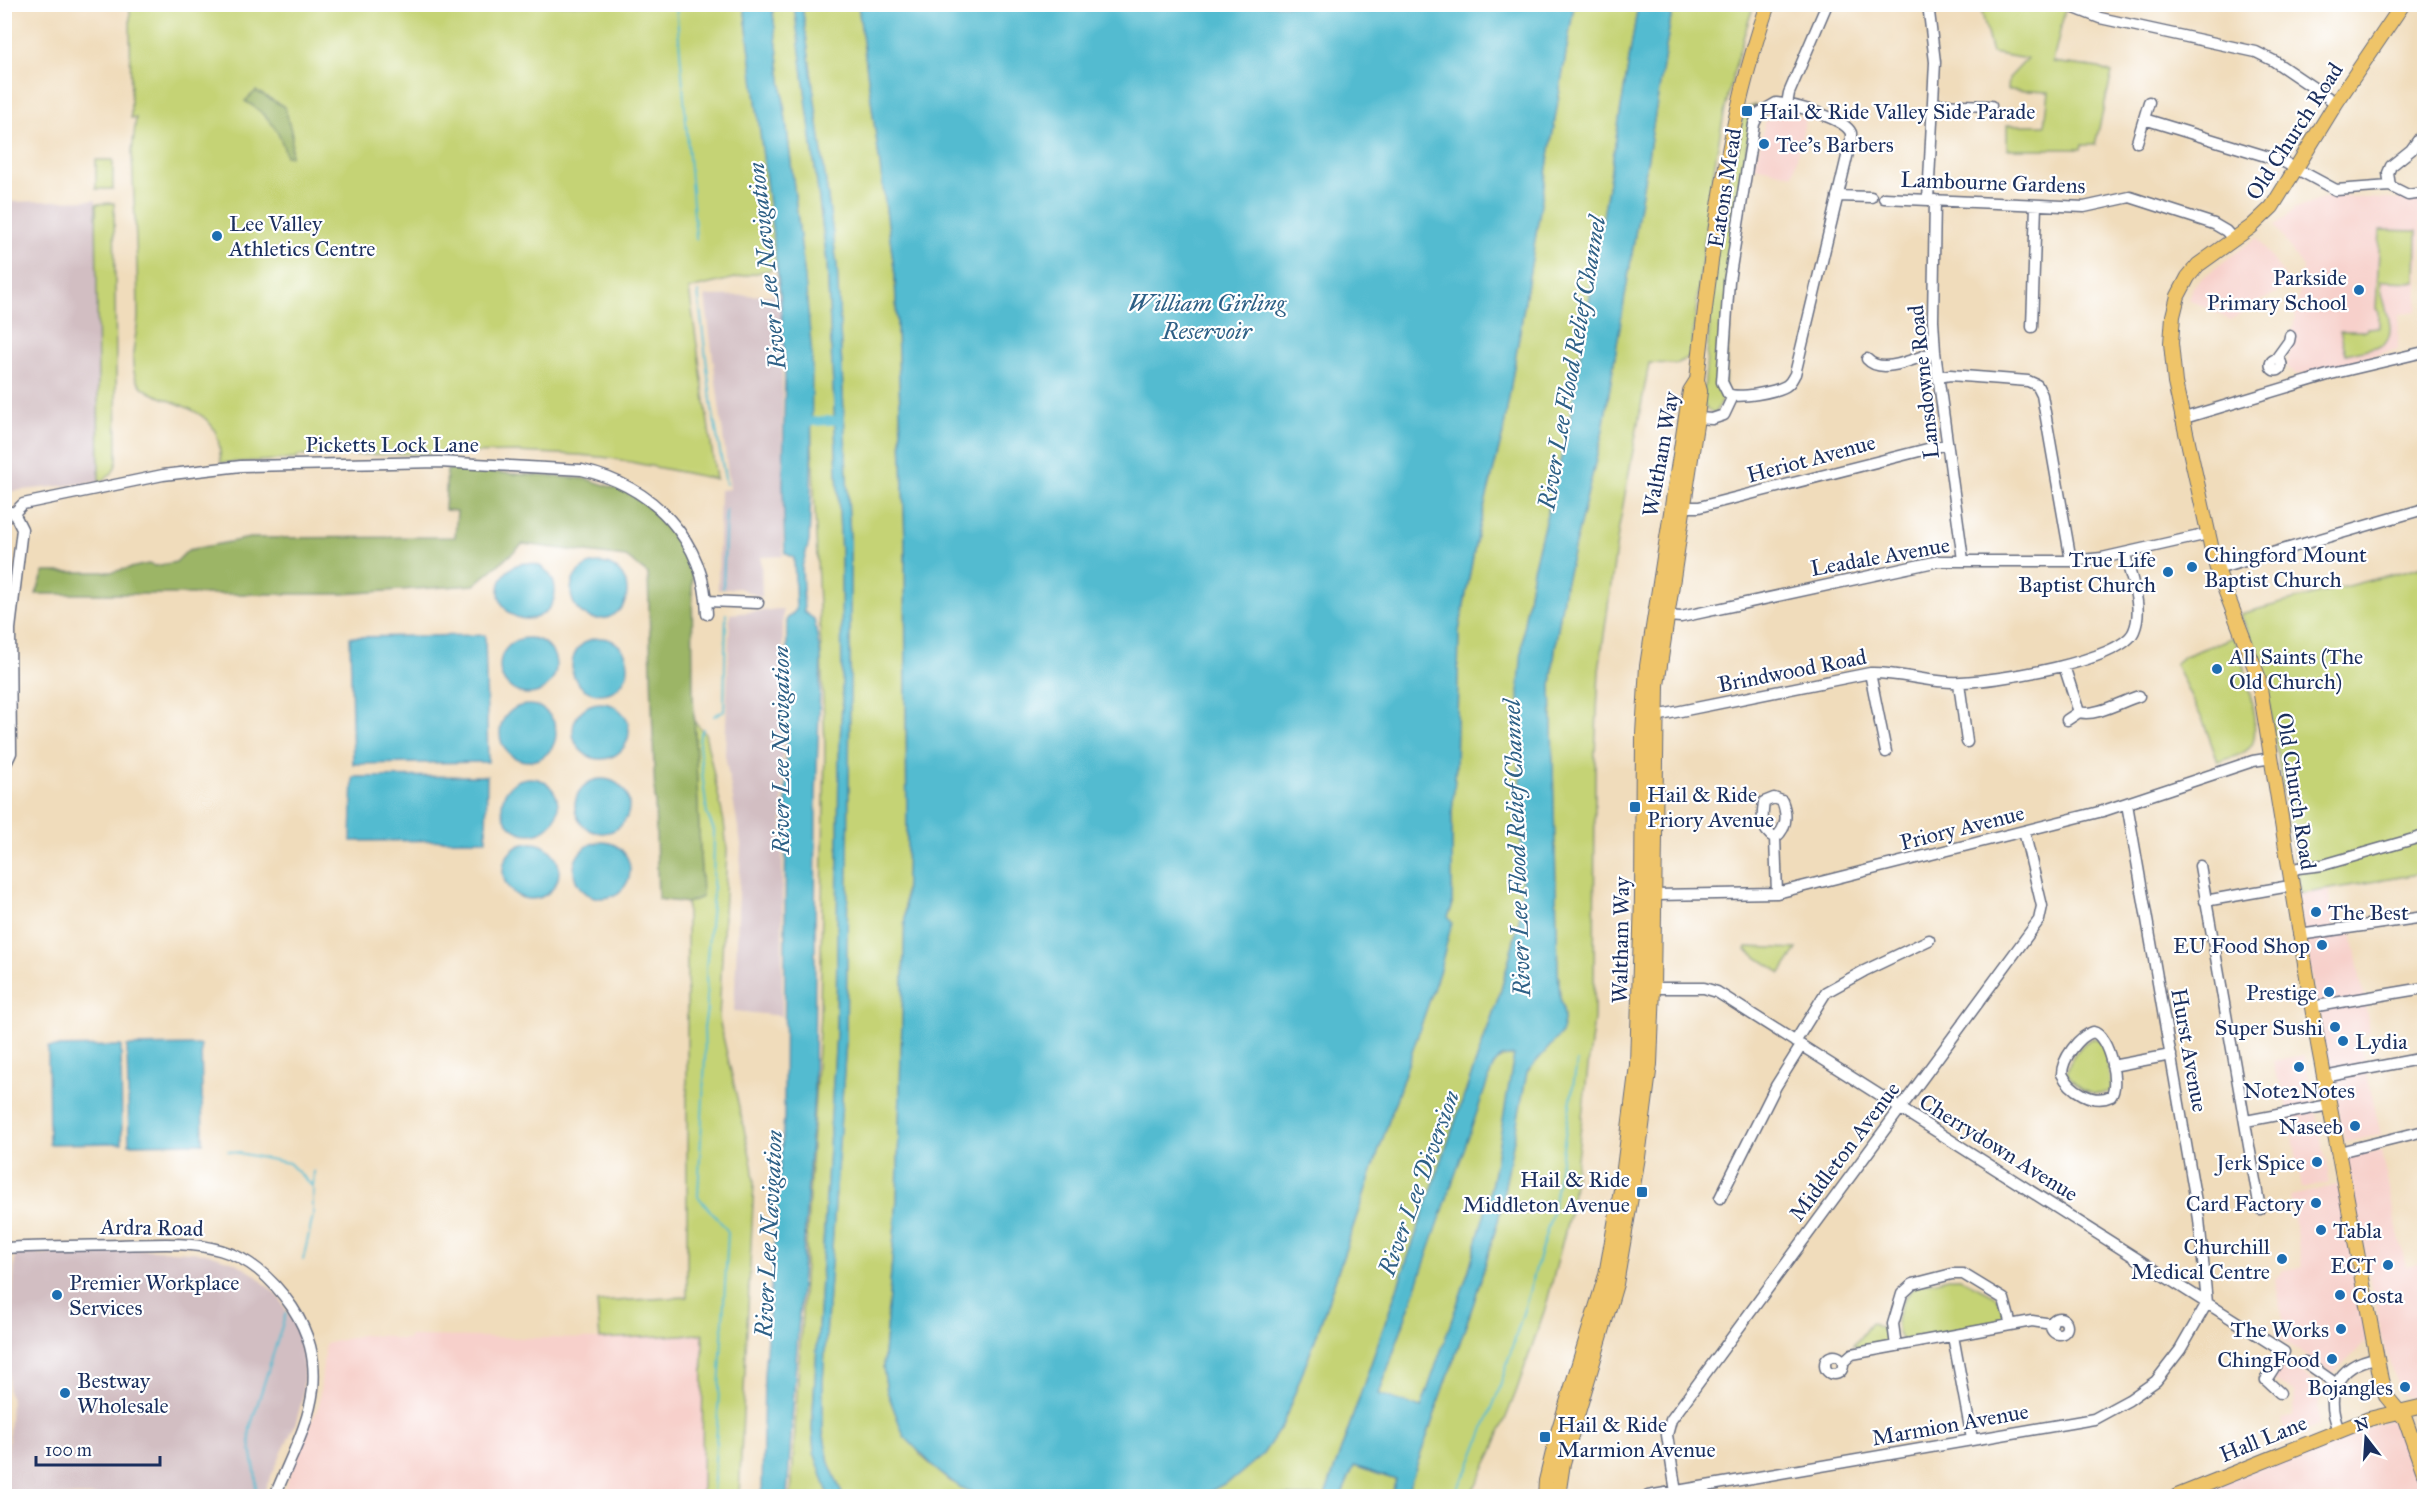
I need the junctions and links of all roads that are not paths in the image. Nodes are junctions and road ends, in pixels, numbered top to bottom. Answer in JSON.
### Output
{"nodes":[{"id":1,"x":1768,"y":4,"type":"edge"},
{"id":2,"x":1827,"y":4,"type":"edge"},
{"id":3,"x":1928,"y":4,"type":"edge"},
{"id":4,"x":2403,"y":4,"type":"edge"},
{"id":5,"x":2072,"y":7,"type":"dead end"},
{"id":6,"x":2149,"y":102,"type":"dead end"},
{"id":7,"x":1787,"y":104,"type":"junction"},
{"id":8,"x":1933,"y":104,"type":"junction"},
{"id":9,"x":2336,"y":104,"type":"junction"},
{"id":10,"x":1991,"y":106,"type":"dead end"},
{"id":11,"x":2144,"y":119,"type":"junction"},
{"id":12,"x":2424,"y":132,"type":"edge"},
{"id":13,"x":2137,"y":142,"type":"dead end"},
{"id":14,"x":2295,"y":167,"type":"junction"},
{"id":15,"x":2390,"y":186,"type":"junction"},
{"id":16,"x":2424,"y":193,"type":"edge"},
{"id":17,"x":1837,"y":196,"type":"junction"},
{"id":18,"x":1871,"y":197,"type":"dead end"},
{"id":19,"x":1884,"y":198,"type":"dead end"},
{"id":20,"x":1932,"y":200,"type":"junction"},
{"id":21,"x":2036,"y":205,"type":"junction"},
{"id":22,"x":2234,"y":240,"type":"junction"},
{"id":23,"x":2032,"y":327,"type":"dead end"},
{"id":24,"x":2290,"y":336,"type":"dead end"},
{"id":25,"x":1935,"y":352,"type":"junction"},
{"id":26,"x":2424,"y":352,"type":"edge"},
{"id":27,"x":1867,"y":359,"type":"dead end"},
{"id":28,"x":1938,"y":377,"type":"junction"},
{"id":29,"x":2277,"y":390,"type":"junction"},
{"id":30,"x":1733,"y":396,"type":"junction"},
{"id":31,"x":1692,"y":417,"type":"junction"},
{"id":32,"x":2181,"y":418,"type":"junction"},
{"id":33,"x":1947,"y":444,"type":"junction"},
{"id":34,"x":1684,"y":507,"type":"junction"},
{"id":35,"x":2424,"y":509,"type":"edge"},
{"id":36,"x":9,"y":511,"type":"edge"},
{"id":37,"x":2208,"y":534,"type":"junction"},
{"id":38,"x":2125,"y":555,"type":"junction"},
{"id":39,"x":1670,"y":559,"type":"junction"},
{"id":40,"x":1963,"y":560,"type":"junction"},
{"id":41,"x":2071,"y":561,"type":"junction"},
{"id":42,"x":2217,"y":569,"type":"junction"},
{"id":43,"x":707,"y":601,"type":"junction"},
{"id":44,"x":758,"y":603,"type":"dead end"},
{"id":45,"x":707,"y":614,"type":"dead end"},
{"id":46,"x":1667,"y":616,"type":"junction"},
{"id":47,"x":1654,"y":662,"type":"junction"},
{"id":48,"x":2064,"y":666,"type":"junction"},
{"id":49,"x":1870,"y":673,"type":"junction"},
{"id":50,"x":1959,"y":683,"type":"junction"},
{"id":51,"x":2139,"y":696,"type":"dead end"},
{"id":52,"x":2079,"y":711,"type":"junction"},
{"id":53,"x":1656,"y":716,"type":"junction"},
{"id":54,"x":2067,"y":720,"type":"dead end"},
{"id":55,"x":1967,"y":742,"type":"dead end"},
{"id":56,"x":1886,"y":752,"type":"dead end"},
{"id":57,"x":2272,"y":758,"type":"junction"},
{"id":58,"x":4,"y":768,"type":"edge"},
{"id":59,"x":1649,"y":780,"type":"junction"},
{"id":60,"x":2127,"y":804,"type":"junction"},
{"id":61,"x":2024,"y":831,"type":"junction"},
{"id":62,"x":2424,"y":836,"type":"edge"},
{"id":63,"x":1775,"y":838,"type":"dead end"},
{"id":64,"x":2200,"y":867,"type":"dead end"},
{"id":65,"x":1649,"y":868,"type":"junction"},
{"id":66,"x":2289,"y":872,"type":"junction"},
{"id":67,"x":2291,"y":888,"type":"junction"},
{"id":68,"x":1777,"y":893,"type":"junction"},
{"id":69,"x":1655,"y":895,"type":"junction"},
{"id":70,"x":2205,"y":901,"type":"junction"},
{"id":71,"x":2424,"y":917,"type":"edge"},
{"id":72,"x":1648,"y":921,"type":"junction"},
{"id":73,"x":2299,"y":935,"type":"junction"},
{"id":74,"x":1929,"y":940,"type":"dead end"},
{"id":75,"x":1647,"y":960,"type":"junction"},
{"id":76,"x":1653,"y":988,"type":"junction"},
{"id":77,"x":2424,"y":988,"type":"edge"},
{"id":78,"x":2311,"y":1007,"type":"junction"},
{"id":79,"x":1646,"y":1010,"type":"junction"},
{"id":80,"x":1798,"y":1044,"type":"junction"},
{"id":81,"x":2171,"y":1055,"type":"junction"},
{"id":82,"x":2424,"y":1058,"type":"edge"},
{"id":83,"x":2112,"y":1066,"type":"junction"},
{"id":84,"x":2324,"y":1077,"type":"junction"},
{"id":85,"x":2329,"y":1105,"type":"junction"},
{"id":86,"x":1901,"y":1108,"type":"junction"},
{"id":87,"x":2246,"y":1121,"type":"junction"},
{"id":88,"x":2424,"y":1131,"type":"edge"},
{"id":89,"x":2338,"y":1152,"type":"junction"},
{"id":90,"x":1720,"y":1198,"type":"dead end"},
{"id":91,"x":2260,"y":1209,"type":"dead end"},
{"id":92,"x":4,"y":1248,"type":"edge"},
{"id":93,"x":2207,"y":1303,"type":"junction"},
{"id":94,"x":2052,"y":1324,"type":"dead end"},
{"id":95,"x":2011,"y":1325,"type":"junction"},
{"id":96,"x":1953,"y":1336,"type":"junction"},
{"id":97,"x":1896,"y":1346,"type":"junction"},
{"id":98,"x":2376,"y":1358,"type":"junction"},
{"id":99,"x":1843,"y":1362,"type":"dead end"},
{"id":100,"x":2305,"y":1362,"type":"dead end"},
{"id":101,"x":2338,"y":1385,"type":"junction"},
{"id":102,"x":1577,"y":1392,"type":"junction"},
{"id":103,"x":2280,"y":1393,"type":"dead end"},
{"id":104,"x":2424,"y":1406,"type":"edge"},
{"id":105,"x":2401,"y":1412,"type":"junction"},
{"id":106,"x":2339,"y":1430,"type":"junction"},
{"id":107,"x":1972,"y":1439,"type":"junction"},
{"id":108,"x":2424,"y":1473,"type":"edge"},
{"id":109,"x":1676,"y":1492,"type":"junction"},
{"id":110,"x":275,"y":1497,"type":"edge"},
{"id":111,"x":1545,"y":1497,"type":"edge"},
{"id":112,"x":1558,"y":1497,"type":"edge"},
{"id":113,"x":1648,"y":1497,"type":"edge"},
{"id":114,"x":2177,"y":1497,"type":"edge"}],
"edges":[{"from":1,"to":31,"type":"main road","name":"Waltham Way"},
{"from":2,"to":7,"type":"street"},
{"from":3,"to":8,"type":"street","name":"Lansdowne Road"},
{"from":4,"to":9,"type":"main road","name":"Old Church Road"},
{"from":5,"to":9,"type":"street"},
{"from":6,"to":11,"type":"street"},
{"from":7,"to":17,"type":"street"},
{"from":7,"to":30,"type":"street","name":"Eatons Mead"},
{"from":8,"to":10,"type":"street"},
{"from":8,"to":20,"type":"street","name":"Lansdowne Road"},
{"from":9,"to":14,"type":"main road","name":"Old Church Road"},
{"from":11,"to":13,"type":"street"},
{"from":11,"to":14,"type":"street"},
{"from":12,"to":15,"type":"street"},
{"from":14,"to":15,"type":"street"},
{"from":14,"to":22,"type":"main road","name":"Old Church Road"},
{"from":15,"to":16,"type":"street"},
{"from":17,"to":18,"type":"street"},
{"from":17,"to":30,"type":"street"},
{"from":19,"to":20,"type":"street","name":"Lambourne Gardens"},
{"from":20,"to":21,"type":"street","name":"Lambourne Gardens"},
{"from":20,"to":25,"type":"street","name":"Lansdowne Road"},
{"from":21,"to":22,"type":"street","name":"Lambourne Gardens"},
{"from":21,"to":23,"type":"street"},
{"from":22,"to":32,"type":"main road","name":"Old Church Road"},
{"from":24,"to":29,"type":"street"},
{"from":25,"to":27,"type":"street"},
{"from":25,"to":28,"type":"street","name":"Lansdowne Road"},
{"from":26,"to":29,"type":"street"},
{"from":28,"to":33,"type":"street","name":"Lansdowne Road"},
{"from":28,"to":41,"type":"street"},
{"from":29,"to":32,"type":"street"},
{"from":30,"to":31,"type":"street"},
{"from":31,"to":34,"type":"main road","name":"Waltham Way"},
{"from":31,"to":39,"type":"main road","name":"Waltham Way"},
{"from":32,"to":37,"type":"main road","name":"Old Church Road"},
{"from":33,"to":34,"type":"street","name":"Heriot Avenue"},
{"from":33,"to":40,"type":"street","name":"Lansdowne Road"},
{"from":34,"to":39,"type":"main road","name":"Waltham Way"},
{"from":35,"to":42,"type":"street"},
{"from":36,"to":43,"type":"street","name":"Picketts Lock Lane"},
{"from":36,"to":58,"type":"street","name":"Picketts Lock Lane"},
{"from":37,"to":38,"type":"street","name":"Leadale Avenue"},
{"from":37,"to":42,"type":"main road","name":"Old Church Road"},
{"from":38,"to":41,"type":"street","name":"Leadale Avenue"},
{"from":38,"to":48,"type":"street","name":"Brindwood Road"},
{"from":39,"to":46,"type":"main road","name":"Waltham Way"},
{"from":39,"to":47,"type":"main road","name":"Waltham Way"},
{"from":40,"to":41,"type":"street","name":"Leadale Avenue"},
{"from":40,"to":46,"type":"street","name":"Leadale Avenue"},
{"from":42,"to":57,"type":"main road","name":"Old Church Road"},
{"from":43,"to":44,"type":"street"},
{"from":43,"to":45,"type":"street","name":"Picketts Lock Lane"},
{"from":46,"to":47,"type":"main road","name":"Waltham Way"},
{"from":47,"to":53,"type":"main road","name":"Waltham Way"},
{"from":47,"to":59,"type":"main road","name":"Waltham Way"},
{"from":48,"to":50,"type":"street","name":"Brindwood Road"},
{"from":48,"to":52,"type":"street"},
{"from":49,"to":50,"type":"street","name":"Brindwood Road"},
{"from":49,"to":53,"type":"street","name":"Brindwood Road"},
{"from":49,"to":56,"type":"street"},
{"from":50,"to":55,"type":"street"},
{"from":51,"to":52,"type":"street"},
{"from":52,"to":54,"type":"street"},
{"from":53,"to":59,"type":"main road","name":"Waltham Way"},
{"from":57,"to":60,"type":"street","name":"Priory Avenue"},
{"from":57,"to":66,"type":"main road","name":"Old Church Road"},
{"from":59,"to":65,"type":"main road","name":"Waltham Way"},
{"from":60,"to":61,"type":"street","name":"Priory Avenue"},
{"from":60,"to":81,"type":"street","name":"Hurst Avenue"},
{"from":61,"to":68,"type":"street","name":"Priory Avenue"},
{"from":61,"to":86,"type":"street","name":"Middleton Avenue"},
{"from":62,"to":66,"type":"street"},
{"from":63,"to":68,"type":"street"},
{"from":64,"to":70,"type":"street"},
{"from":65,"to":69,"type":"main road","name":"Waltham Way"},
{"from":65,"to":72,"type":"main road","name":"Waltham Way"},
{"from":66,"to":67,"type":"main road","name":"Old Church Road"},
{"from":67,"to":70,"type":"street"},
{"from":67,"to":73,"type":"main road","name":"Old Church Road"},
{"from":68,"to":69,"type":"street","name":"Priory Avenue"},
{"from":69,"to":72,"type":"main road","name":"Waltham Way"},
{"from":70,"to":87,"type":"street"},
{"from":71,"to":73,"type":"street"},
{"from":72,"to":75,"type":"main road","name":"Waltham Way"},
{"from":73,"to":78,"type":"main road","name":"Old Church Road"},
{"from":74,"to":80,"type":"street"},
{"from":75,"to":76,"type":"main road","name":"Waltham Way"},
{"from":75,"to":79,"type":"main road","name":"Waltham Way"},
{"from":76,"to":79,"type":"main road","name":"Waltham Way"},
{"from":76,"to":80,"type":"street","name":"Cherrydown Avenue"},
{"from":77,"to":78,"type":"street"},
{"from":78,"to":84,"type":"main road","name":"Old Church Road"},
{"from":79,"to":102,"type":"main road","name":"Waltham Way"},
{"from":80,"to":86,"type":"street","name":"Cherrydown Avenue"},
{"from":80,"to":90,"type":"street"},
{"from":81,"to":83,"type":"street"},
{"from":81,"to":93,"type":"street","name":"Hurst Avenue"},
{"from":82,"to":84,"type":"street"},
{"from":83,"to":83,"type":"street"},
{"from":84,"to":85,"type":"main road","name":"Old Church Road"},
{"from":85,"to":87,"type":"street"},
{"from":85,"to":89,"type":"main road","name":"Old Church Road"},
{"from":86,"to":93,"type":"street","name":"Cherrydown Avenue"},
{"from":86,"to":109,"type":"street","name":"Middleton Avenue"},
{"from":87,"to":91,"type":"street"},
{"from":88,"to":89,"type":"street"},
{"from":89,"to":98,"type":"main road","name":"Old Church Road"},
{"from":92,"to":110,"type":"street","name":"Ardra Road"},
{"from":93,"to":103,"type":"street","name":"Cherrydown Avenue"},
{"from":93,"to":107,"type":"street","name":"Marmion Avenue"},
{"from":94,"to":95,"type":"street"},
{"from":95,"to":96,"type":"street"},
{"from":95,"to":97,"type":"street"},
{"from":96,"to":97,"type":"street"},
{"from":96,"to":107,"type":"street"},
{"from":97,"to":99,"type":"street"},
{"from":98,"to":101,"type":"street"},
{"from":98,"to":105,"type":"main road","name":"Old Church Road"},
{"from":100,"to":101,"type":"street"},
{"from":101,"to":106,"type":"street"},
{"from":102,"to":111,"type":"main road","name":"Waltham Way"},
{"from":102,"to":112,"type":"main road","name":"Waltham Way"},
{"from":104,"to":105,"type":"main road","name":"Hall Lane"},
{"from":105,"to":106,"type":"main road","name":"Hall Lane"},
{"from":105,"to":108,"type":"main road","name":"Old Church Road"},
{"from":106,"to":114,"type":"main road","name":"Hall Lane"},
{"from":107,"to":109,"type":"street","name":"Marmion Avenue"},
{"from":109,"to":113,"type":"street","name":"Marmion Avenue"}]}
